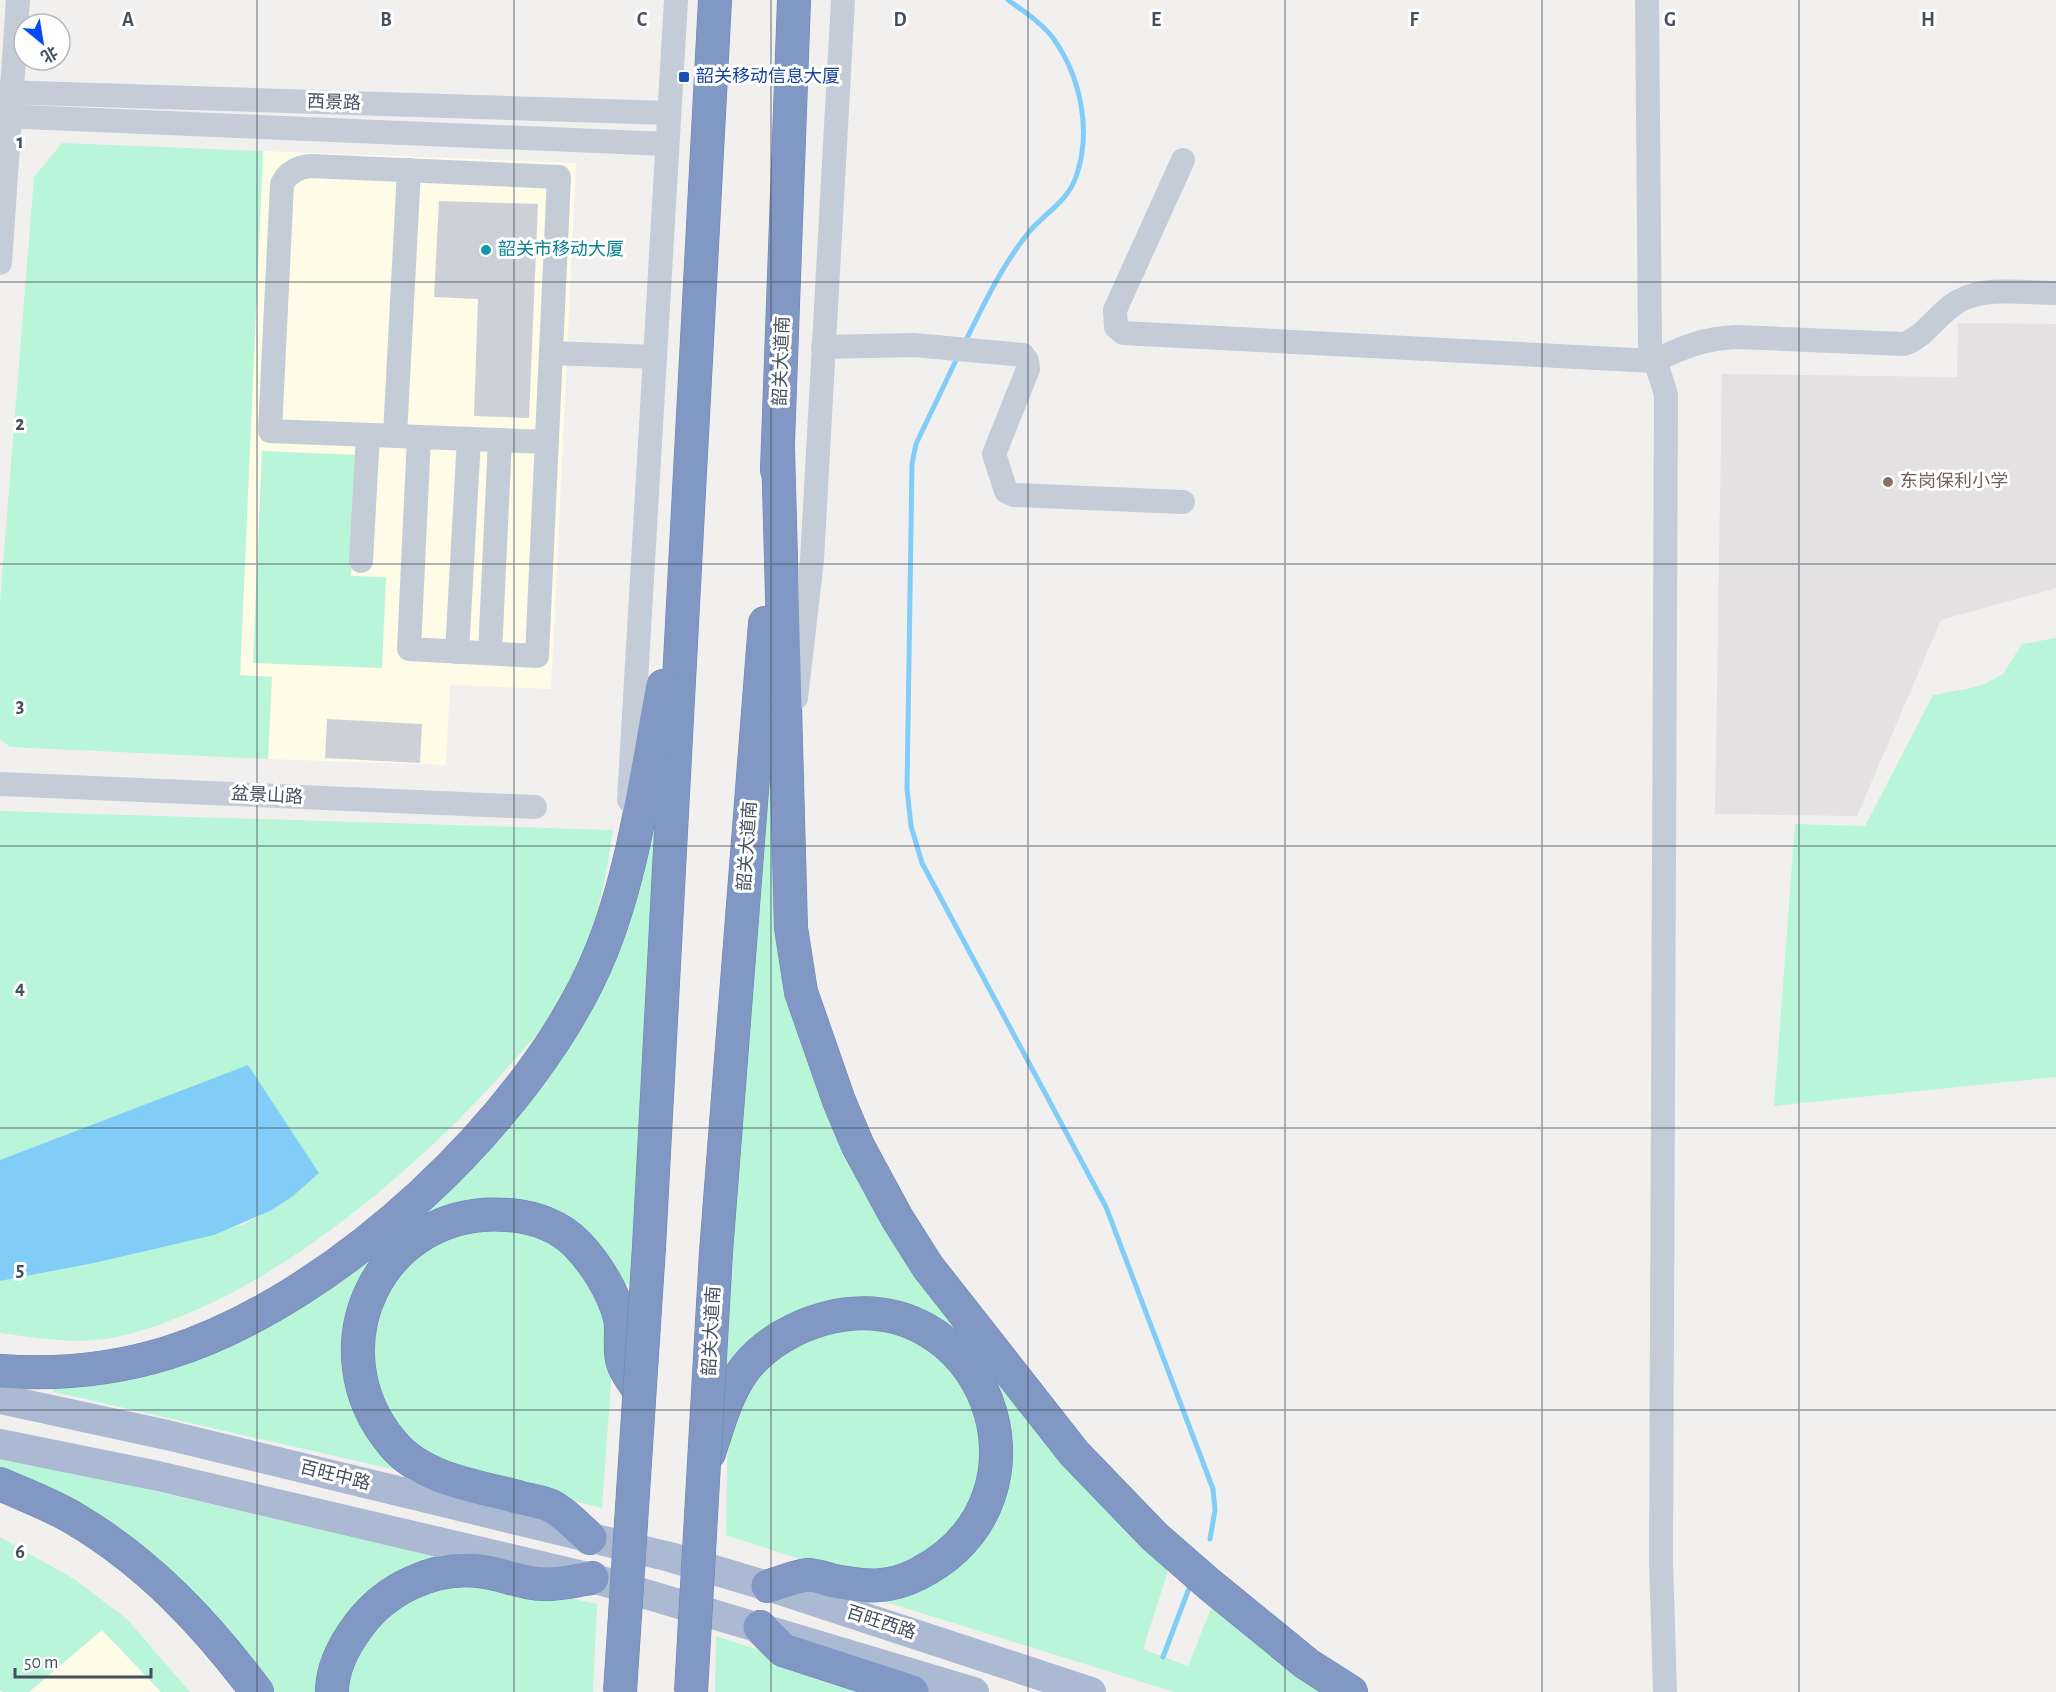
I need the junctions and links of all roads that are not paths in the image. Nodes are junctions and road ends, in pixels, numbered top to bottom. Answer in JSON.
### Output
{"nodes":[{"id":1,"x":18,"y":0,"type":"edge"},
{"id":2,"x":676,"y":0,"type":"edge"},
{"id":3,"x":715,"y":0,"type":"edge"},
{"id":4,"x":794,"y":0,"type":"edge"},
{"id":5,"x":843,"y":0,"type":"edge"},
{"id":6,"x":1647,"y":0,"type":"edge"},
{"id":7,"x":6,"y":104,"type":"edge"},
{"id":8,"x":669,"y":113,"type":"junction"},
{"id":9,"x":667,"y":144,"type":"junction"},
{"id":10,"x":1183,"y":160,"type":"dead end"},
{"id":11,"x":410,"y":170,"type":"junction"},
{"id":12,"x":0,"y":263,"type":"edge"},
{"id":13,"x":2056,"y":293,"type":"edge"},
{"id":14,"x":823,"y":347,"type":"junction"},
{"id":15,"x":551,"y":353,"type":"junction"},
{"id":16,"x":655,"y":357,"type":"junction"},
{"id":17,"x":1654,"y":361,"type":"junction"},
{"id":18,"x":368,"y":435,"type":"junction"},
{"id":19,"x":395,"y":435,"type":"junction"},
{"id":20,"x":419,"y":436,"type":"junction"},
{"id":21,"x":469,"y":439,"type":"junction"},
{"id":22,"x":500,"y":440,"type":"junction"},
{"id":23,"x":547,"y":442,"type":"junction"},
{"id":24,"x":778,"y":449,"type":"junction"},
{"id":25,"x":1183,"y":502,"type":"dead end"},
{"id":26,"x":360,"y":561,"type":"dead end"},
{"id":27,"x":687,"y":566,"type":"junction"},
{"id":28,"x":458,"y":651,"type":"junction"},
{"id":29,"x":490,"y":653,"type":"junction"},
{"id":30,"x":787,"y":766,"type":"junction"},
{"id":31,"x":0,"y":784,"type":"edge"},
{"id":32,"x":535,"y":807,"type":"dead end"},
{"id":33,"x":625,"y":880,"type":"junction"},
{"id":34,"x":0,"y":1371,"type":"edge"},
{"id":35,"x":639,"y":1390,"type":"junction"},
{"id":36,"x":0,"y":1399,"type":"edge"},
{"id":37,"x":0,"y":1444,"type":"edge"},
{"id":38,"x":704,"y":1467,"type":"junction"},
{"id":39,"x":0,"y":1484,"type":"edge"},
{"id":40,"x":590,"y":1538,"type":"junction"},
{"id":41,"x":670,"y":1557,"type":"joint"},
{"id":42,"x":592,"y":1578,"type":"junction"},
{"id":43,"x":768,"y":1586,"type":"junction"},
{"id":44,"x":760,"y":1627,"type":"junction"},
{"id":45,"x":617,"y":1687,"type":"edge"},
{"id":46,"x":257,"y":1692,"type":"edge"},
{"id":47,"x":332,"y":1692,"type":"edge"},
{"id":48,"x":690,"y":1692,"type":"edge"},
{"id":49,"x":912,"y":1692,"type":"edge"},
{"id":50,"x":974,"y":1692,"type":"edge"},
{"id":51,"x":1091,"y":1692,"type":"edge"},
{"id":52,"x":1351,"y":1692,"type":"edge"},
{"id":53,"x":1665,"y":1692,"type":"edge"}],
"edges":[{"from":1,"to":7,"type":"street"},
{"from":2,"to":8,"type":"street"},
{"from":3,"to":27,"type":"highway"},
{"from":4,"to":24,"type":"highway","name":"韶关大道南"},
{"from":5,"to":14,"type":"street"},
{"from":6,"to":17,"type":"street"},
{"from":7,"to":8,"type":"street","name":"西景路"},
{"from":7,"to":9,"type":"street","name":"西景路"},
{"from":7,"to":12,"type":"street"},
{"from":8,"to":9,"type":"street"},
{"from":9,"to":16,"type":"street"},
{"from":10,"to":17,"type":"street"},
{"from":11,"to":15,"type":"street"},
{"from":11,"to":18,"type":"street"},
{"from":11,"to":19,"type":"street"},
{"from":13,"to":17,"type":"street"},
{"from":14,"to":25,"type":"street"},
{"from":14,"to":30,"type":"street"},
{"from":15,"to":16,"type":"street"},
{"from":15,"to":23,"type":"street"},
{"from":16,"to":33,"type":"street"},
{"from":17,"to":53,"type":"street"},
{"from":18,"to":19,"type":"street"},
{"from":18,"to":26,"type":"street"},
{"from":19,"to":20,"type":"street"},
{"from":20,"to":21,"type":"street"},
{"from":20,"to":28,"type":"street"},
{"from":21,"to":22,"type":"street"},
{"from":21,"to":28,"type":"street"},
{"from":22,"to":23,"type":"street"},
{"from":22,"to":29,"type":"street"},
{"from":23,"to":29,"type":"street"},
{"from":24,"to":30,"type":"highway"},
{"from":24,"to":38,"type":"highway","name":"韶关大道南","bridge":true},
{"from":27,"to":33,"type":"highway"},
{"from":27,"to":35,"type":"highway","bridge":true},
{"from":28,"to":29,"type":"street"},
{"from":30,"to":52,"type":"highway"},
{"from":31,"to":32,"type":"street","name":"盆景山路"},
{"from":33,"to":34,"type":"highway"},
{"from":35,"to":40,"type":"highway"},
{"from":35,"to":45,"type":"highway","bridge":true},
{"from":36,"to":40,"type":"main road","name":"百旺中路"},
{"from":37,"to":42,"type":"main road"},
{"from":38,"to":43,"type":"highway","bridge":true},
{"from":38,"to":48,"type":"highway","name":"韶关大道南","bridge":true},
{"from":39,"to":46,"type":"highway"},
{"from":40,"to":41,"type":"main road","name":"百旺中路"},
{"from":41,"to":43,"type":"main road","name":"百旺西路"},
{"from":42,"to":44,"type":"main road"},
{"from":42,"to":47,"type":"highway"},
{"from":43,"to":51,"type":"main road","name":"百旺西路"},
{"from":44,"to":49,"type":"highway"},
{"from":44,"to":50,"type":"main road"}]}
